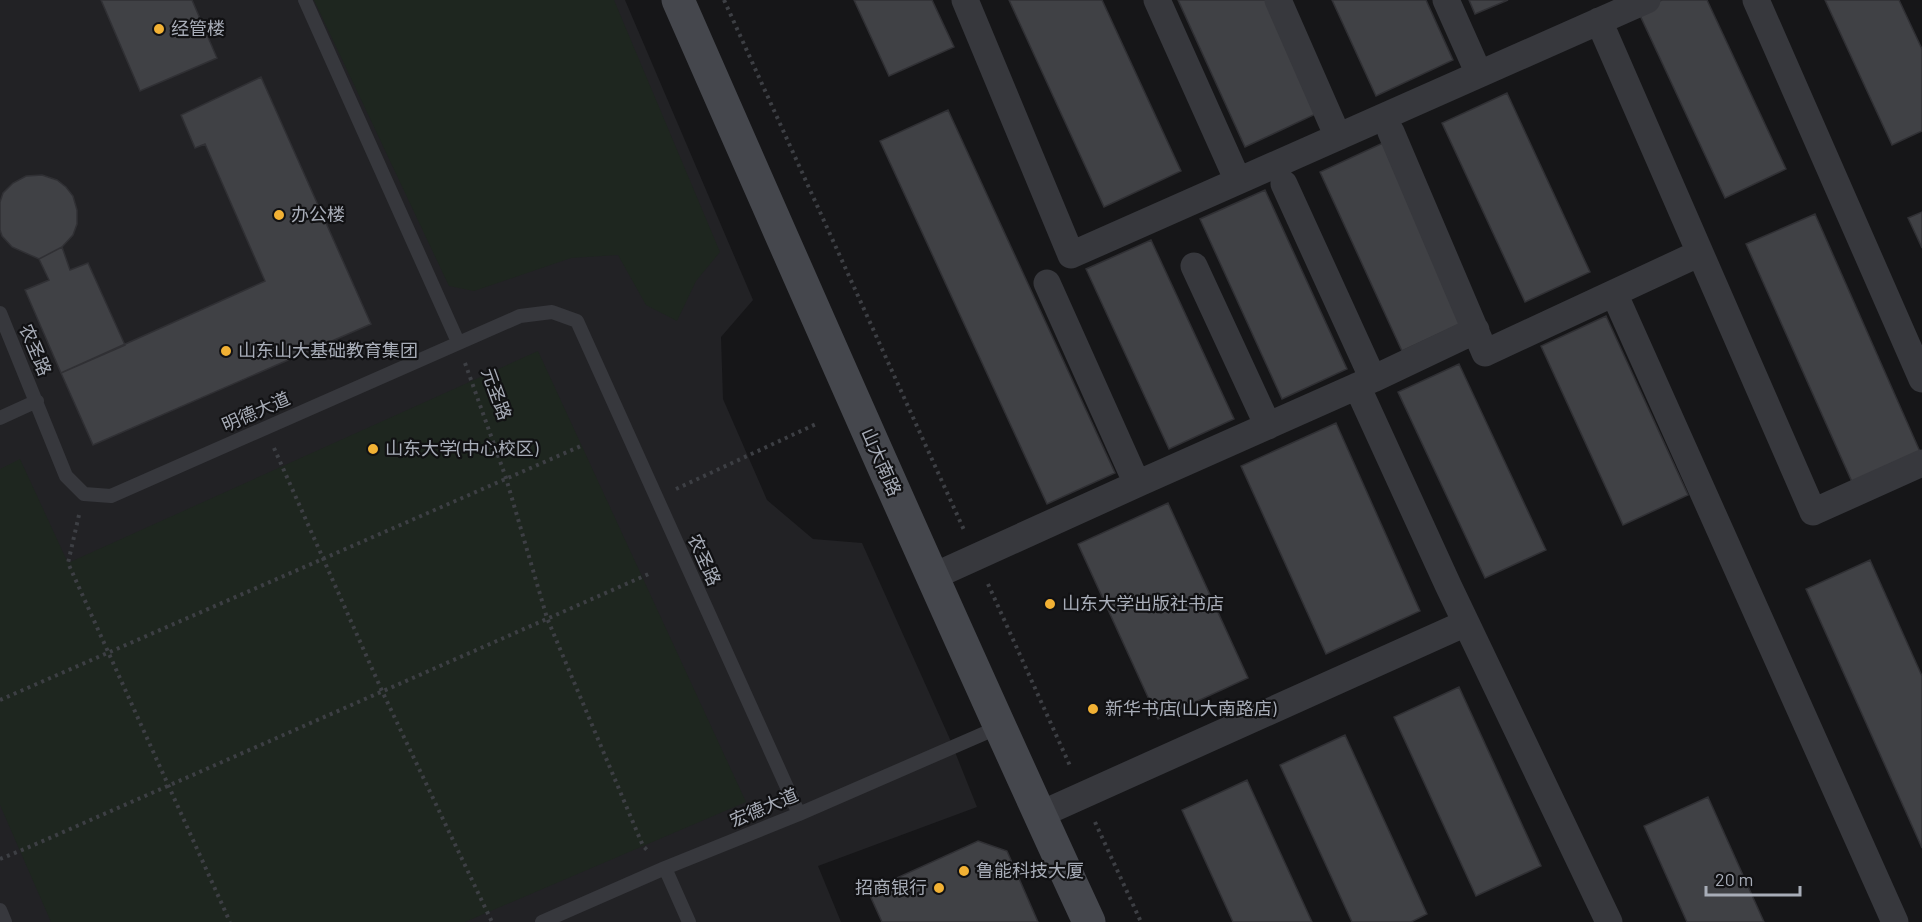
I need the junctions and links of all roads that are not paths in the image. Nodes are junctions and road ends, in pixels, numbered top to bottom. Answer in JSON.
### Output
{"nodes":[{"id":1,"x":305,"y":0,"type":"edge"},
{"id":2,"x":678,"y":0,"type":"edge"},
{"id":3,"x":965,"y":0,"type":"edge"},
{"id":4,"x":1157,"y":0,"type":"edge"},
{"id":5,"x":1278,"y":0,"type":"edge"},
{"id":6,"x":1446,"y":0,"type":"edge"},
{"id":7,"x":1647,"y":0,"type":"edge"},
{"id":8,"x":1756,"y":0,"type":"edge"},
{"id":9,"x":1610,"y":11,"type":"edge"},
{"id":10,"x":1479,"y":74,"type":"junction"},
{"id":11,"x":1390,"y":132,"type":"dead end"},
{"id":12,"x":1338,"y":137,"type":"junction"},
{"id":13,"x":1238,"y":181,"type":"junction"},
{"id":14,"x":1284,"y":184,"type":"dead end"},
{"id":15,"x":1700,"y":253,"type":"junction"},
{"id":16,"x":1194,"y":267,"type":"dead end"},
{"id":17,"x":1047,"y":283,"type":"dead end"},
{"id":18,"x":1614,"y":293,"type":"junction"},
{"id":19,"x":0,"y":313,"type":"edge"},
{"id":20,"x":577,"y":321,"type":"joint"},
{"id":21,"x":1476,"y":330,"type":"junction"},
{"id":22,"x":458,"y":342,"type":"junction"},
{"id":23,"x":1922,"y":380,"type":"edge"},
{"id":24,"x":1365,"y":383,"type":"junction"},
{"id":25,"x":37,"y":401,"type":"junction"},
{"id":26,"x":0,"y":418,"type":"edge"},
{"id":27,"x":1268,"y":426,"type":"junction"},
{"id":28,"x":1922,"y":463,"type":"edge"},
{"id":29,"x":1137,"y":484,"type":"junction"},
{"id":30,"x":932,"y":577,"type":"junction"},
{"id":31,"x":1466,"y":623,"type":"junction"},
{"id":32,"x":999,"y":727,"type":"junction"},
{"id":33,"x":798,"y":814,"type":"junction"},
{"id":34,"x":1039,"y":814,"type":"junction"},
{"id":35,"x":665,"y":868,"type":"junction"},
{"id":36,"x":0,"y":910,"type":"edge"},
{"id":37,"x":5,"y":922,"type":"edge"},
{"id":38,"x":542,"y":922,"type":"edge"},
{"id":39,"x":689,"y":922,"type":"edge"},
{"id":40,"x":1089,"y":922,"type":"edge"},
{"id":41,"x":1609,"y":922,"type":"edge"},
{"id":42,"x":1895,"y":922,"type":"edge"}],
"edges":[{"from":1,"to":22,"type":"lane"},
{"from":2,"to":30,"type":"main road","name":"山大南路"},
{"from":3,"to":13,"type":"street"},
{"from":4,"to":13,"type":"street"},
{"from":5,"to":12,"type":"street"},
{"from":6,"to":10,"type":"street"},
{"from":7,"to":9,"type":"street"},
{"from":8,"to":23,"type":"street"},
{"from":9,"to":10,"type":"street"},
{"from":9,"to":15,"type":"street"},
{"from":10,"to":12,"type":"street"},
{"from":11,"to":21,"type":"street"},
{"from":12,"to":13,"type":"street"},
{"from":14,"to":24,"type":"street"},
{"from":15,"to":18,"type":"street"},
{"from":15,"to":28,"type":"street"},
{"from":16,"to":27,"type":"street"},
{"from":17,"to":29,"type":"street"},
{"from":18,"to":21,"type":"street"},
{"from":18,"to":42,"type":"street"},
{"from":19,"to":25,"type":"lane","name":"农圣路"},
{"from":20,"to":22,"type":"lane","name":"明德大道"},
{"from":20,"to":33,"type":"lane","name":"农圣路"},
{"from":21,"to":24,"type":"street"},
{"from":22,"to":25,"type":"lane","name":"明德大道"},
{"from":24,"to":27,"type":"street"},
{"from":24,"to":31,"type":"street"},
{"from":25,"to":26,"type":"lane"},
{"from":27,"to":29,"type":"street"},
{"from":29,"to":30,"type":"street"},
{"from":30,"to":32,"type":"main road","name":"山大南路"},
{"from":31,"to":34,"type":"street"},
{"from":31,"to":41,"type":"street"},
{"from":32,"to":33,"type":"lane","name":"宏德大道"},
{"from":32,"to":34,"type":"main road","name":"山大南路"},
{"from":33,"to":35,"type":"lane","name":"宏德大道"},
{"from":34,"to":40,"type":"main road","name":"山大南路"},
{"from":35,"to":38,"type":"lane","name":"宏德大道"},
{"from":35,"to":39,"type":"lane"},
{"from":36,"to":37,"type":"lane"}]}
